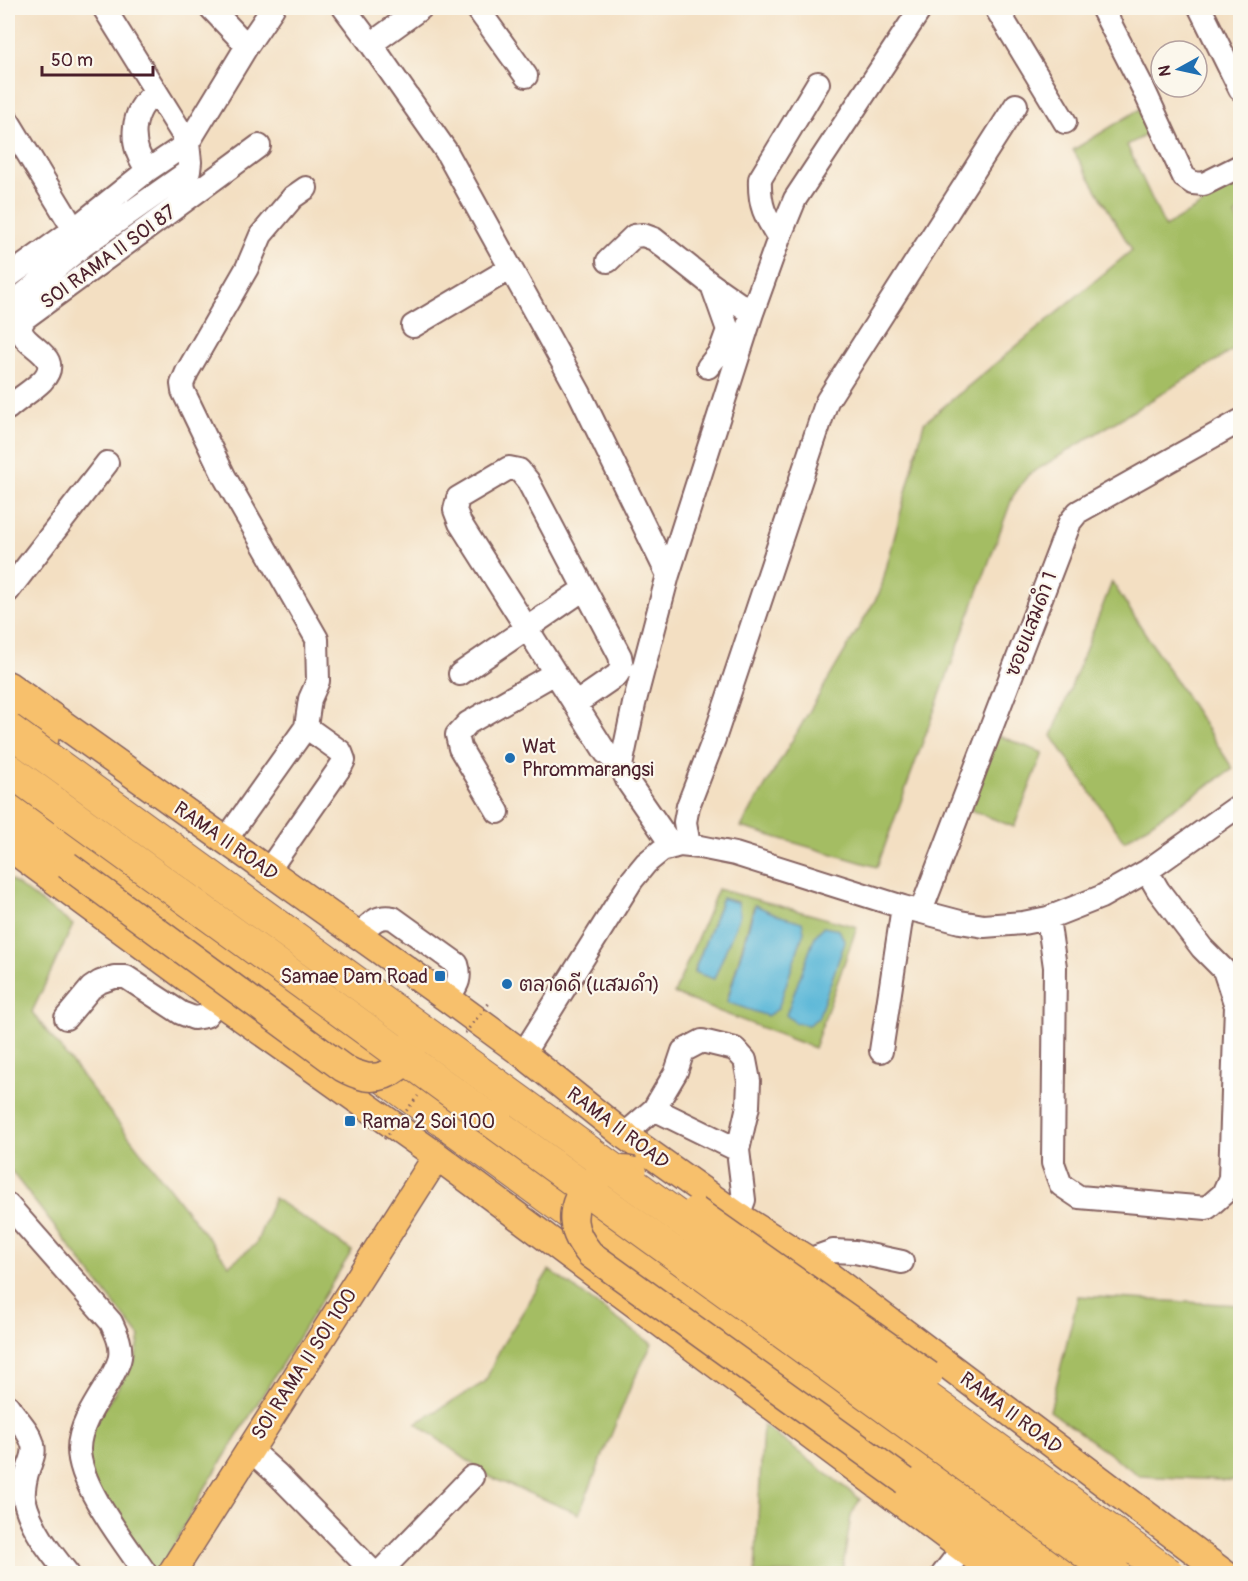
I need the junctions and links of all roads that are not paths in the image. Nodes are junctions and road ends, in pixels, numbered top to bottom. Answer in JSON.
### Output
{"nodes":[{"id":1,"x":104,"y":8,"type":"edge"},
{"id":2,"x":211,"y":8,"type":"edge"},
{"id":3,"x":273,"y":8,"type":"edge"},
{"id":4,"x":344,"y":8,"type":"edge"},
{"id":5,"x":421,"y":8,"type":"edge"},
{"id":6,"x":477,"y":8,"type":"edge"},
{"id":7,"x":921,"y":8,"type":"edge"},
{"id":8,"x":996,"y":8,"type":"edge"},
{"id":9,"x":1102,"y":8,"type":"edge"},
{"id":10,"x":1200,"y":8,"type":"edge"},
{"id":11,"x":371,"y":44,"type":"junction"},
{"id":12,"x":247,"y":45,"type":"junction"},
{"id":13,"x":526,"y":76,"type":"dead end"},
{"id":14,"x":818,"y":83,"type":"dead end"},
{"id":15,"x":1240,"y":89,"type":"edge"},
{"id":16,"x":156,"y":92,"type":"junction"},
{"id":17,"x":1016,"y":105,"type":"dead end"},
{"id":18,"x":8,"y":122,"type":"edge"},
{"id":19,"x":1065,"y":122,"type":"dead end"},
{"id":20,"x":188,"y":143,"type":"junction"},
{"id":21,"x":258,"y":146,"type":"dead end"},
{"id":22,"x":1240,"y":166,"type":"edge"},
{"id":23,"x":148,"y":170,"type":"junction"},
{"id":24,"x":306,"y":188,"type":"dead end"},
{"id":25,"x":78,"y":237,"type":"junction"},
{"id":26,"x":779,"y":238,"type":"junction"},
{"id":27,"x":608,"y":261,"type":"dead end"},
{"id":28,"x":511,"y":268,"type":"junction"},
{"id":29,"x":14,"y":278,"type":"edge"},
{"id":30,"x":712,"y":285,"type":"junction"},
{"id":31,"x":8,"y":307,"type":"edge"},
{"id":32,"x":752,"y":313,"type":"junction"},
{"id":33,"x":413,"y":326,"type":"dead end"},
{"id":34,"x":728,"y":330,"type":"junction"},
{"id":35,"x":740,"y":350,"type":"junction"},
{"id":36,"x":708,"y":367,"type":"dead end"},
{"id":37,"x":8,"y":408,"type":"edge"},
{"id":38,"x":1240,"y":421,"type":"edge"},
{"id":39,"x":107,"y":463,"type":"dead end"},
{"id":40,"x":668,"y":575,"type":"junction"},
{"id":41,"x":584,"y":589,"type":"junction"},
{"id":42,"x":8,"y":591,"type":"edge"},
{"id":43,"x":527,"y":629,"type":"junction"},
{"id":44,"x":555,"y":673,"type":"junction"},
{"id":45,"x":460,"y":674,"type":"dead end"},
{"id":46,"x":8,"y":686,"type":"edge"},
{"id":47,"x":575,"y":704,"type":"junction"},
{"id":48,"x":8,"y":709,"type":"edge"},
{"id":49,"x":306,"y":727,"type":"junction"},
{"id":50,"x":8,"y":729,"type":"edge"},
{"id":51,"x":8,"y":736,"type":"edge"},
{"id":52,"x":621,"y":766,"type":"junction"},
{"id":53,"x":8,"y":769,"type":"edge"},
{"id":54,"x":8,"y":802,"type":"edge"},
{"id":55,"x":1240,"y":807,"type":"edge"},
{"id":56,"x":498,"y":812,"type":"dead end"},
{"id":57,"x":8,"y":821,"type":"edge"},
{"id":58,"x":225,"y":840,"type":"junction"},
{"id":59,"x":8,"y":846,"type":"edge"},
{"id":60,"x":681,"y":846,"type":"junction"},
{"id":61,"x":268,"y":871,"type":"junction"},
{"id":62,"x":1147,"y":871,"type":"junction"},
{"id":63,"x":912,"y":909,"type":"junction"},
{"id":64,"x":1048,"y":918,"type":"junction"},
{"id":65,"x":218,"y":1001,"type":"junction"},
{"id":66,"x":66,"y":1018,"type":"dead end"},
{"id":67,"x":880,"y":1051,"type":"dead end"},
{"id":68,"x":523,"y":1054,"type":"junction"},
{"id":69,"x":654,"y":1109,"type":"junction"},
{"id":70,"x":624,"y":1135,"type":"junction"},
{"id":71,"x":738,"y":1150,"type":"junction"},
{"id":72,"x":437,"y":1156,"type":"junction"},
{"id":73,"x":8,"y":1205,"type":"edge"},
{"id":74,"x":738,"y":1216,"type":"junction"},
{"id":75,"x":808,"y":1260,"type":"junction"},
{"id":76,"x":902,"y":1262,"type":"dead end"},
{"id":77,"x":8,"y":1406,"type":"edge"},
{"id":78,"x":249,"y":1449,"type":"junction"},
{"id":79,"x":472,"y":1477,"type":"dead end"},
{"id":80,"x":16,"y":1487,"type":"edge"},
{"id":81,"x":963,"y":1548,"type":"junction"},
{"id":82,"x":367,"y":1570,"type":"edge"},
{"id":83,"x":68,"y":1574,"type":"edge"},
{"id":84,"x":146,"y":1574,"type":"edge"},
{"id":85,"x":171,"y":1574,"type":"edge"},
{"id":86,"x":943,"y":1574,"type":"edge"},
{"id":87,"x":997,"y":1574,"type":"edge"},
{"id":88,"x":1030,"y":1574,"type":"edge"},
{"id":89,"x":1063,"y":1574,"type":"edge"},
{"id":90,"x":1115,"y":1574,"type":"edge"},
{"id":91,"x":1161,"y":1574,"type":"edge"},
{"id":92,"x":1169,"y":1574,"type":"edge"},
{"id":93,"x":1207,"y":1574,"type":"edge"},
{"id":94,"x":1225,"y":1574,"type":"edge"}],
"edges":[{"from":1,"to":16,"type":"street"},
{"from":2,"to":12,"type":"street"},
{"from":3,"to":12,"type":"street"},
{"from":4,"to":11,"type":"street"},
{"from":5,"to":11,"type":"street"},
{"from":6,"to":13,"type":"street"},
{"from":7,"to":26,"type":"street"},
{"from":8,"to":19,"type":"street"},
{"from":9,"to":22,"type":"street"},
{"from":10,"to":15,"type":"street"},
{"from":11,"to":28,"type":"street"},
{"from":12,"to":20,"type":"street"},
{"from":14,"to":26,"type":"street"},
{"from":16,"to":20,"type":"street"},
{"from":16,"to":23,"type":"street"},
{"from":17,"to":60,"type":"street"},
{"from":18,"to":25,"type":"street"},
{"from":20,"to":23,"type":"street"},
{"from":20,"to":25,"type":"street"},
{"from":21,"to":37,"type":"street","name":"SOI RAMA II SOI 87"},
{"from":23,"to":25,"type":"street"},
{"from":24,"to":49,"type":"street"},
{"from":25,"to":29,"type":"street"},
{"from":26,"to":32,"type":"street"},
{"from":27,"to":30,"type":"street"},
{"from":28,"to":33,"type":"street"},
{"from":28,"to":40,"type":"street"},
{"from":29,"to":31,"type":"street"},
{"from":30,"to":32,"type":"street"},
{"from":30,"to":34,"type":"street"},
{"from":32,"to":35,"type":"street"},
{"from":34,"to":35,"type":"street"},
{"from":34,"to":36,"type":"street"},
{"from":35,"to":40,"type":"street"},
{"from":38,"to":63,"type":"street","name":"ซอยแสมดำ 1"},
{"from":39,"to":42,"type":"street"},
{"from":40,"to":52,"type":"street"},
{"from":41,"to":43,"type":"street"},
{"from":41,"to":43,"type":"street"},
{"from":41,"to":47,"type":"street"},
{"from":43,"to":44,"type":"street"},
{"from":43,"to":45,"type":"street"},
{"from":44,"to":47,"type":"street"},
{"from":44,"to":56,"type":"street"},
{"from":46,"to":58,"type":"main road","name":"RAMA II ROAD"},
{"from":47,"to":52,"type":"street"},
{"from":48,"to":57,"type":"main road","bridge":true},
{"from":49,"to":58,"type":"street"},
{"from":49,"to":61,"type":"street"},
{"from":50,"to":92,"type":"highway","bridge":true},
{"from":51,"to":91,"type":"highway","name":"RAMA II ROAD"},
{"from":52,"to":60,"type":"street"},
{"from":53,"to":90,"type":"highway","bridge":true},
{"from":54,"to":89,"type":"highway"},
{"from":55,"to":62,"type":"street"},
{"from":58,"to":61,"type":"main road","name":"RAMA II ROAD"},
{"from":59,"to":65,"type":"main road"},
{"from":60,"to":63,"type":"street"},
{"from":60,"to":68,"type":"street"},
{"from":61,"to":68,"type":"main road","name":"RAMA II ROAD"},
{"from":62,"to":64,"type":"street"},
{"from":62,"to":64,"type":"street"},
{"from":63,"to":64,"type":"street"},
{"from":63,"to":67,"type":"street","name":"ซอยแสมดำ 1"},
{"from":65,"to":66,"type":"street"},
{"from":65,"to":72,"type":"main road"},
{"from":68,"to":70,"type":"main road","name":"RAMA II ROAD"},
{"from":69,"to":70,"type":"street"},
{"from":69,"to":71,"type":"street"},
{"from":69,"to":71,"type":"street"},
{"from":70,"to":74,"type":"main road","name":"RAMA II ROAD"},
{"from":71,"to":74,"type":"street"},
{"from":72,"to":78,"type":"main road","name":"SOI RAMA II SOI 100"},
{"from":72,"to":81,"type":"main road"},
{"from":73,"to":84,"type":"street"},
{"from":74,"to":75,"type":"main road","name":"RAMA II ROAD"},
{"from":75,"to":76,"type":"street"},
{"from":75,"to":94,"type":"main road","name":"RAMA II ROAD"},
{"from":77,"to":80,"type":"street"},
{"from":78,"to":82,"type":"street"},
{"from":78,"to":85,"type":"main road","name":"SOI RAMA II SOI 100"},
{"from":79,"to":82,"type":"street"},
{"from":80,"to":83,"type":"street"},
{"from":81,"to":86,"type":"street"},
{"from":81,"to":87,"type":"main road"},
{"from":88,"to":93,"type":"main road","bridge":true}]}
